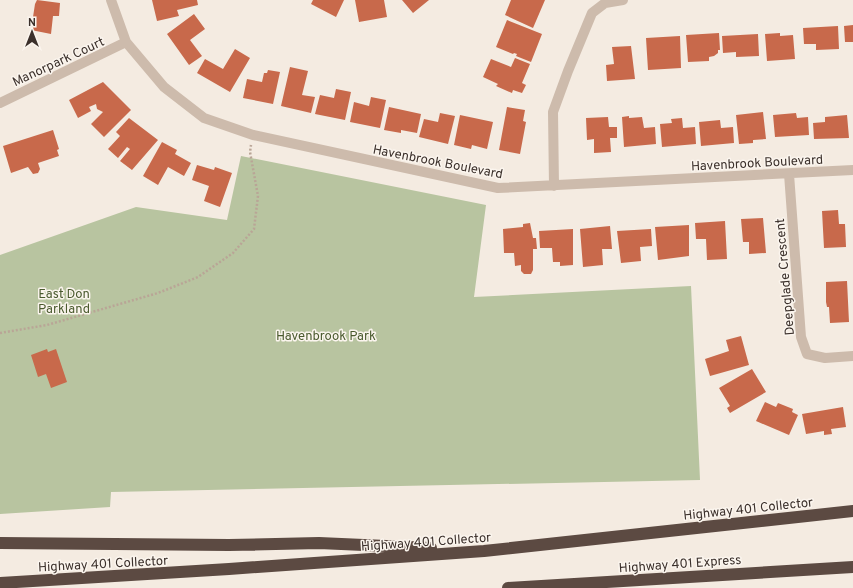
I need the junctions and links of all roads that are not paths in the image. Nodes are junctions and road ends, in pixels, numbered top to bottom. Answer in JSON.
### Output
{"nodes":[{"id":1,"x":112,"y":0,"type":"edge"},
{"id":2,"x":623,"y":0,"type":"edge"},
{"id":3,"x":126,"y":42,"type":"junction"},
{"id":4,"x":0,"y":102,"type":"edge"},
{"id":5,"x":853,"y":170,"type":"edge"},
{"id":6,"x":789,"y":174,"type":"junction"},
{"id":7,"x":554,"y":186,"type":"junction"},
{"id":8,"x":853,"y":356,"type":"edge"},
{"id":9,"x":853,"y":511,"type":"edge"},
{"id":10,"x":0,"y":543,"type":"edge"},
{"id":11,"x":484,"y":551,"type":"junction"},
{"id":12,"x":853,"y":567,"type":"edge"},
{"id":13,"x":0,"y":583,"type":"edge"},
{"id":14,"x":508,"y":588,"type":"edge"}],
"edges":[{"from":1,"to":3,"type":"street"},
{"from":2,"to":7,"type":"street"},
{"from":3,"to":4,"type":"street","name":"Manorpark Court"},
{"from":3,"to":7,"type":"street","name":"Havenbrook Boulevard"},
{"from":5,"to":6,"type":"street","name":"Havenbrook Boulevard"},
{"from":6,"to":7,"type":"street","name":"Havenbrook Boulevard"},
{"from":6,"to":8,"type":"street","name":"Deepglade Crescent"},
{"from":9,"to":11,"type":"highway","name":"Highway 401 Collector"},
{"from":10,"to":11,"type":"highway"},
{"from":11,"to":13,"type":"highway","name":"Highway 401 Collector"},
{"from":12,"to":14,"type":"highway","name":"Highway 401 Express"}]}
